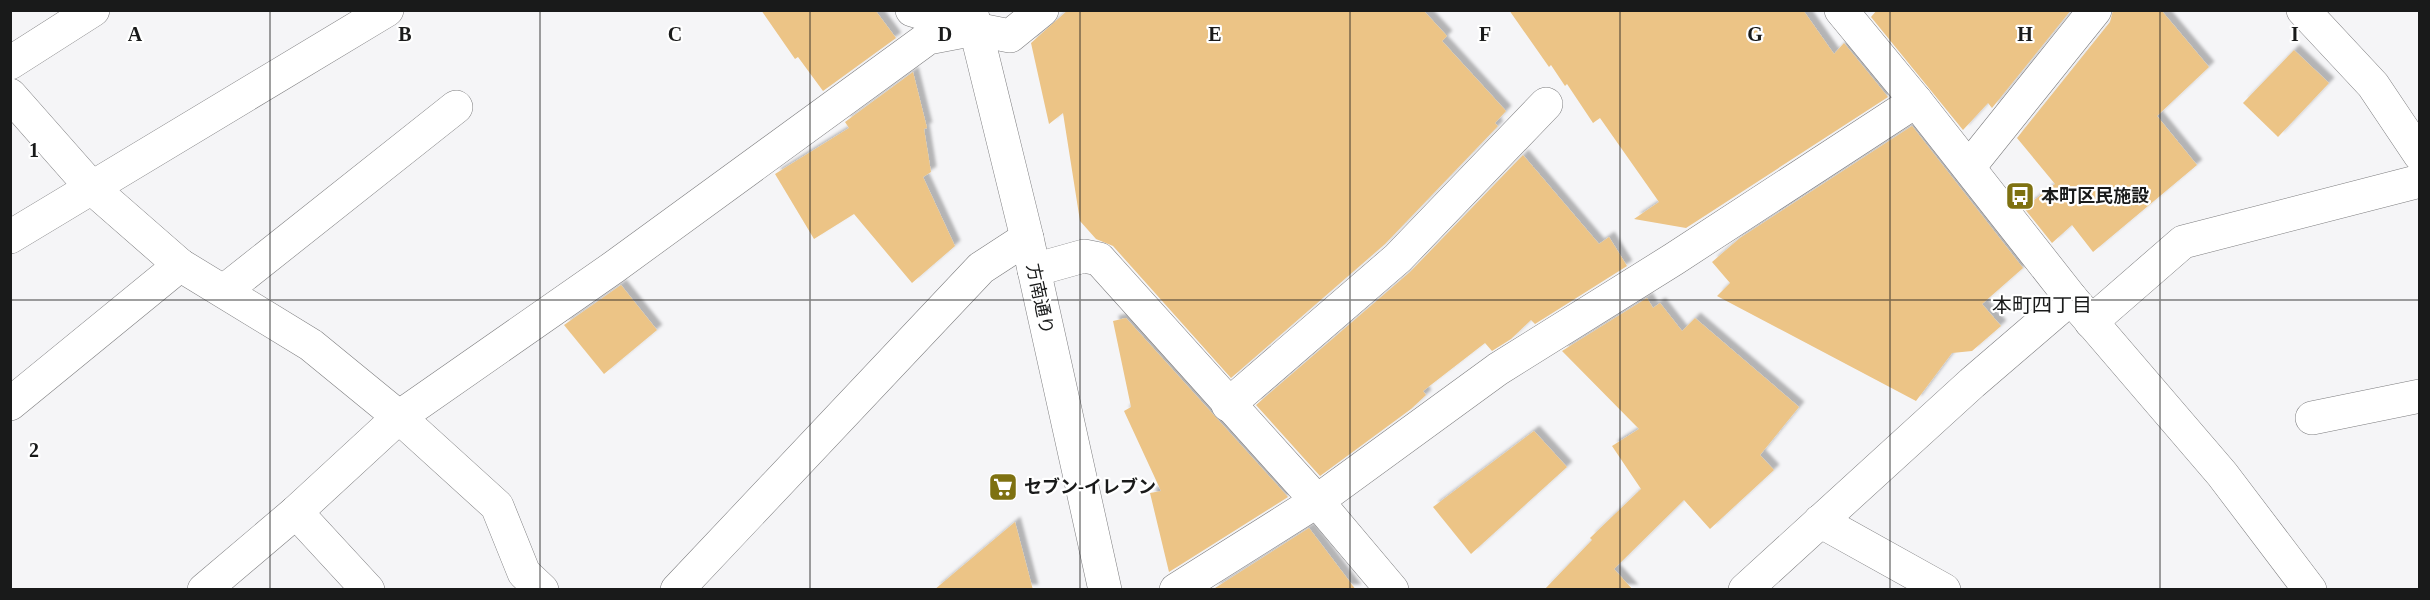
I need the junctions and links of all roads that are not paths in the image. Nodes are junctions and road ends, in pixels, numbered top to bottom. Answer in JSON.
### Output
{"nodes":[{"id":1,"x":93,"y":10,"type":"edge"},
{"id":2,"x":387,"y":10,"type":"edge"},
{"id":3,"x":912,"y":10,"type":"edge"},
{"id":4,"x":1042,"y":10,"type":"edge"},
{"id":5,"x":1841,"y":10,"type":"edge"},
{"id":6,"x":2095,"y":10,"type":"edge"},
{"id":7,"x":2303,"y":10,"type":"edge"},
{"id":8,"x":973,"y":20,"type":"edge"},
{"id":9,"x":10,"y":63,"type":"edge"},
{"id":10,"x":10,"y":95,"type":"edge"},
{"id":11,"x":1916,"y":101,"type":"junction"},
{"id":12,"x":1546,"y":104,"type":"dead end"},
{"id":13,"x":456,"y":106,"type":"dead end"},
{"id":14,"x":2420,"y":155,"type":"edge"},
{"id":15,"x":1969,"y":167,"type":"junction"},
{"id":16,"x":2420,"y":181,"type":"edge"},
{"id":17,"x":93,"y":189,"type":"junction"},
{"id":18,"x":10,"y":237,"type":"edge"},
{"id":19,"x":1027,"y":238,"type":"junction"},
{"id":20,"x":180,"y":265,"type":"junction"},
{"id":21,"x":1034,"y":270,"type":"junction"},
{"id":22,"x":224,"y":291,"type":"junction"},
{"id":23,"x":2081,"y":310,"type":"junction"},
{"id":24,"x":2420,"y":396,"type":"edge"},
{"id":25,"x":10,"y":404,"type":"edge"},
{"id":26,"x":1228,"y":405,"type":"junction"},
{"id":27,"x":399,"y":417,"type":"junction"},
{"id":28,"x":2312,"y":418,"type":"dead end"},
{"id":29,"x":1317,"y":501,"type":"junction"},
{"id":30,"x":296,"y":512,"type":"junction"},
{"id":31,"x":1820,"y":521,"type":"junction"},
{"id":32,"x":1747,"y":589,"type":"edge"},
{"id":33,"x":204,"y":590,"type":"edge"},
{"id":34,"x":368,"y":590,"type":"edge"},
{"id":35,"x":542,"y":590,"type":"edge"},
{"id":36,"x":677,"y":590,"type":"edge"},
{"id":37,"x":1105,"y":590,"type":"edge"},
{"id":38,"x":1176,"y":590,"type":"edge"},
{"id":39,"x":1392,"y":590,"type":"edge"},
{"id":40,"x":1944,"y":590,"type":"edge"},
{"id":41,"x":2310,"y":590,"type":"edge"}],
"edges":[{"from":1,"to":9,"type":"street"},
{"from":2,"to":17,"type":"street"},
{"from":3,"to":8,"type":"street"},
{"from":4,"to":8,"type":"street"},
{"from":5,"to":11,"type":"street"},
{"from":6,"to":15,"type":"street"},
{"from":7,"to":14,"type":"street"},
{"from":8,"to":19,"type":"street","name":"方南通り"},
{"from":8,"to":27,"type":"street"},
{"from":10,"to":17,"type":"street"},
{"from":11,"to":15,"type":"street"},
{"from":11,"to":29,"type":"street"},
{"from":12,"to":26,"type":"street"},
{"from":13,"to":22,"type":"street"},
{"from":15,"to":23,"type":"street"},
{"from":16,"to":23,"type":"street"},
{"from":17,"to":18,"type":"street"},
{"from":17,"to":20,"type":"street"},
{"from":19,"to":21,"type":"street","name":"方南通り"},
{"from":19,"to":36,"type":"street"},
{"from":20,"to":22,"type":"street"},
{"from":20,"to":25,"type":"street"},
{"from":21,"to":26,"type":"street"},
{"from":21,"to":37,"type":"street","name":"方南通り"},
{"from":22,"to":27,"type":"street"},
{"from":23,"to":31,"type":"street"},
{"from":23,"to":41,"type":"street"},
{"from":24,"to":28,"type":"street"},
{"from":26,"to":29,"type":"street"},
{"from":27,"to":30,"type":"street"},
{"from":27,"to":35,"type":"street"},
{"from":29,"to":38,"type":"street"},
{"from":29,"to":39,"type":"street"},
{"from":30,"to":33,"type":"street"},
{"from":30,"to":34,"type":"street"},
{"from":31,"to":32,"type":"street"},
{"from":31,"to":40,"type":"street"}]}
